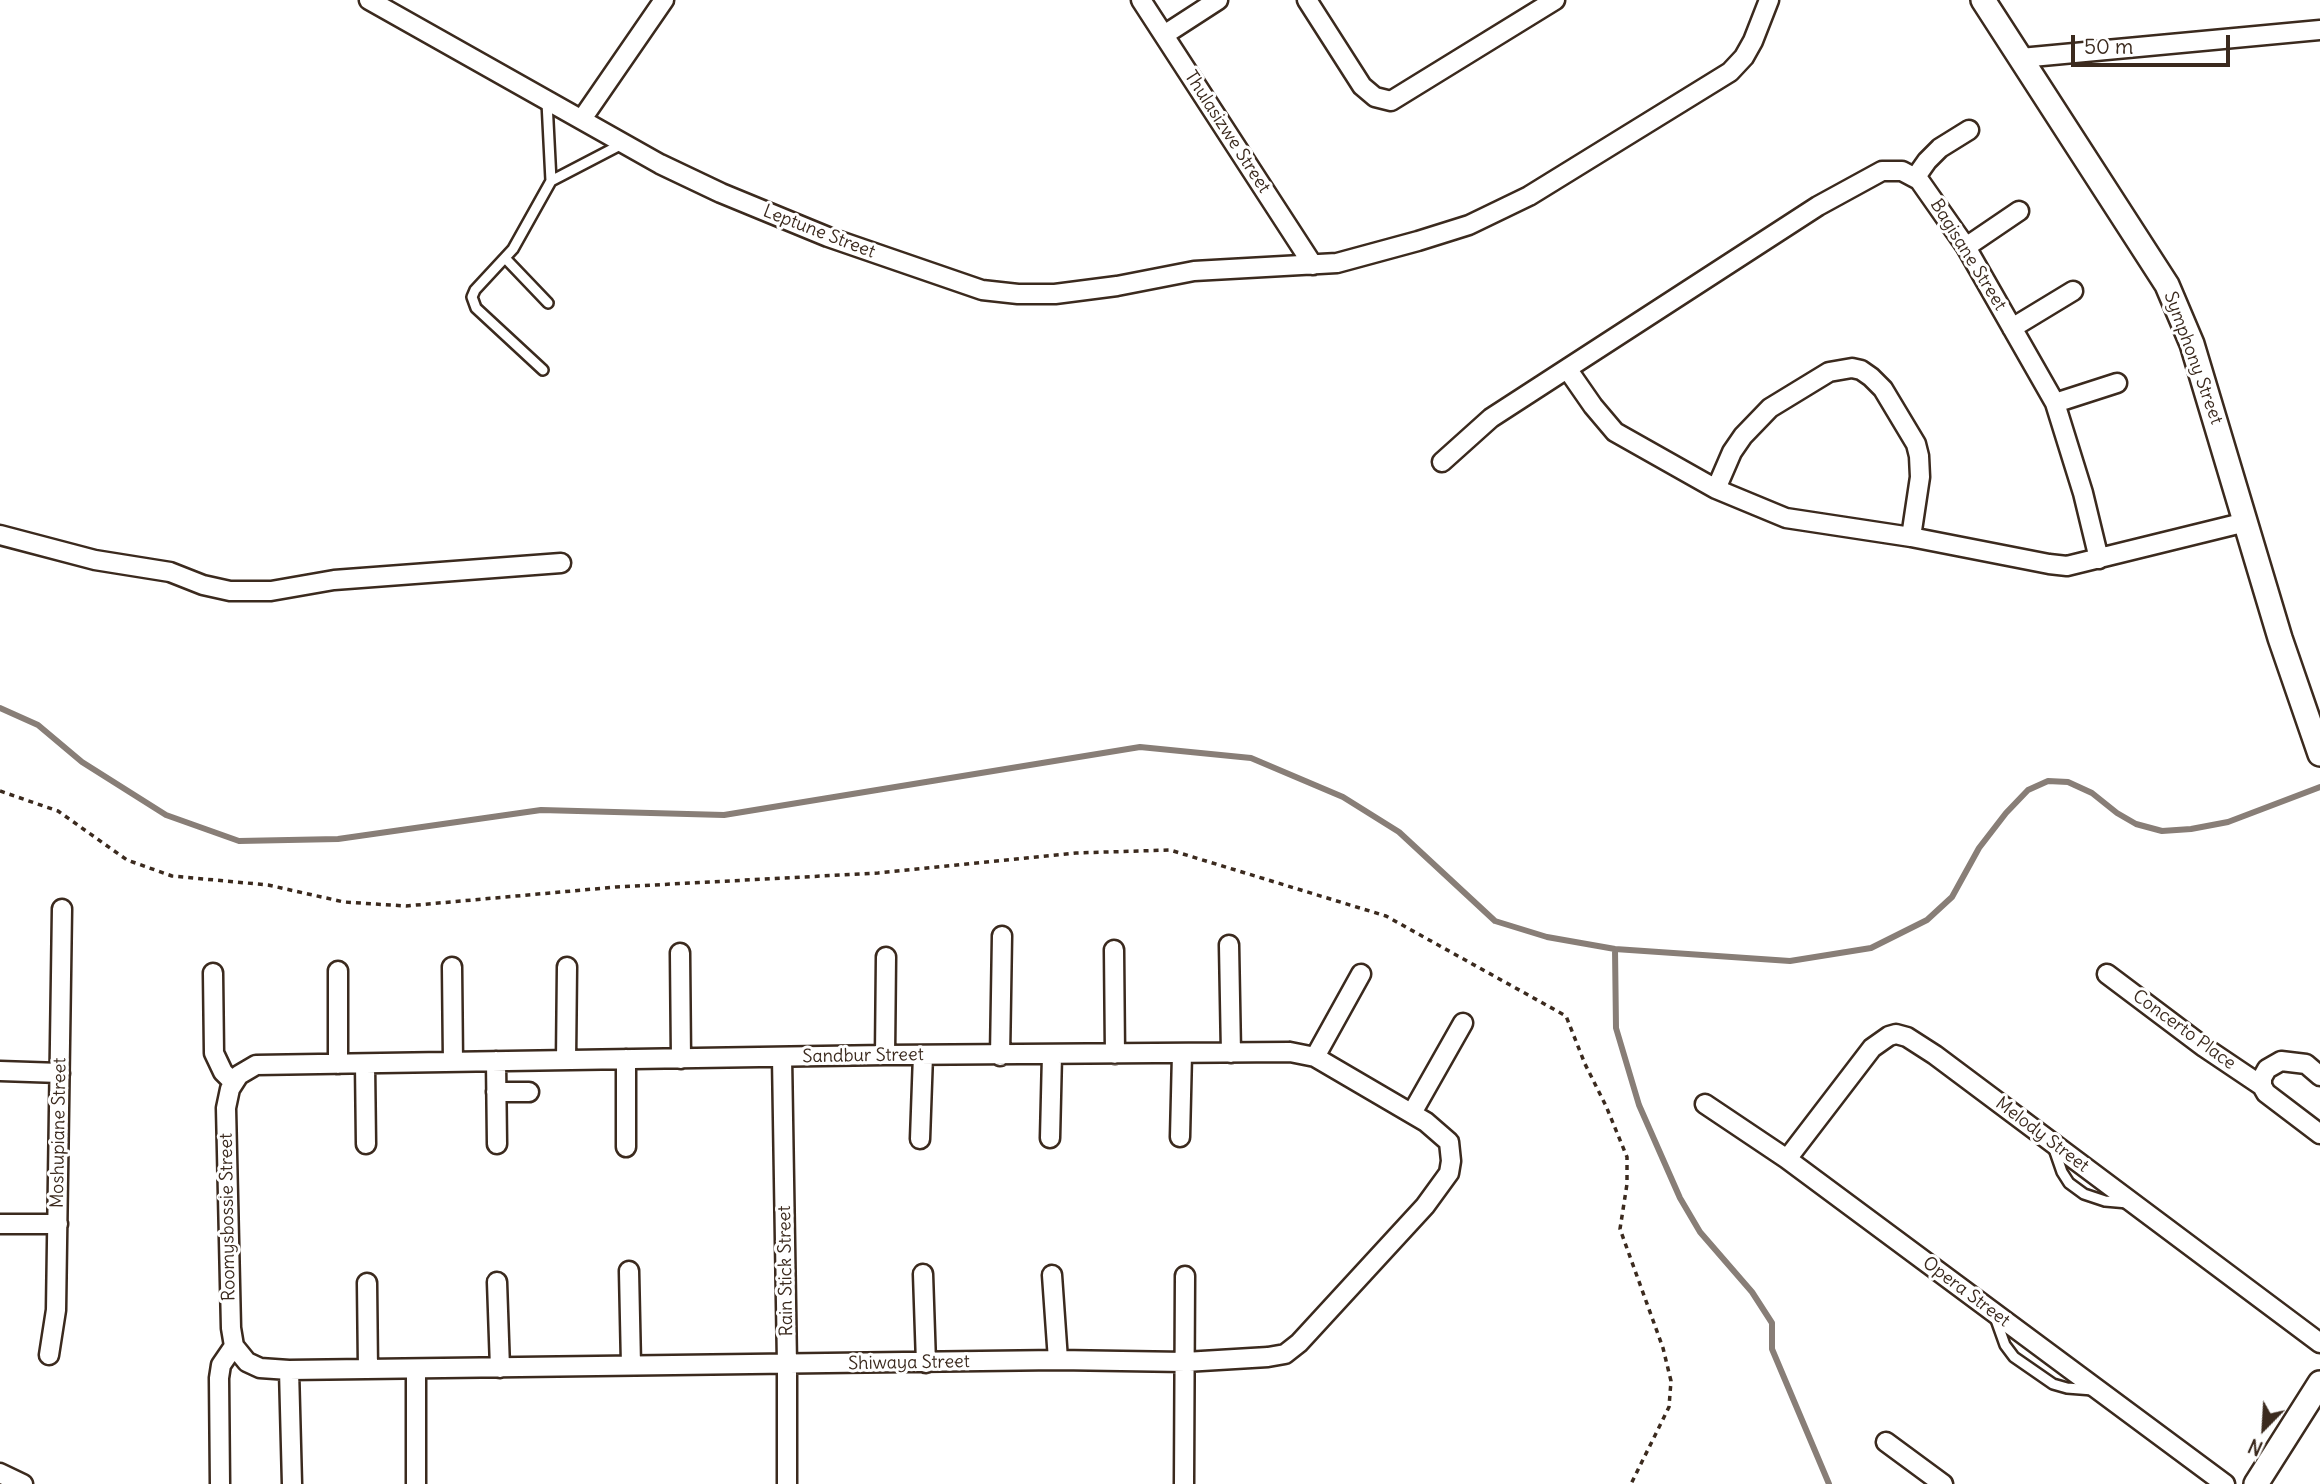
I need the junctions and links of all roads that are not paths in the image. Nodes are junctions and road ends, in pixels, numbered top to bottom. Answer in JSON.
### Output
{"nodes":[{"id":1,"x":369,"y":0,"type":"edge"},
{"id":2,"x":664,"y":0,"type":"edge"},
{"id":3,"x":1141,"y":0,"type":"edge"},
{"id":4,"x":1218,"y":0,"type":"edge"},
{"id":5,"x":1307,"y":0,"type":"edge"},
{"id":6,"x":1555,"y":0,"type":"edge"},
{"id":7,"x":1769,"y":0,"type":"edge"},
{"id":8,"x":1983,"y":0,"type":"edge"},
{"id":9,"x":2320,"y":30,"type":"edge"},
{"id":10,"x":1164,"y":35,"type":"junction"},
{"id":11,"x":2021,"y":58,"type":"junction"},
{"id":12,"x":546,"y":98,"type":"junction"},
{"id":13,"x":582,"y":119,"type":"junction"},
{"id":14,"x":1969,"y":130,"type":"dead end"},
{"id":15,"x":624,"y":143,"type":"junction"},
{"id":16,"x":1915,"y":178,"type":"junction"},
{"id":17,"x":551,"y":181,"type":"junction"},
{"id":18,"x":2020,"y":211,"type":"dead end"},
{"id":19,"x":1966,"y":247,"type":"junction"},
{"id":20,"x":505,"y":258,"type":"junction"},
{"id":21,"x":1313,"y":265,"type":"junction"},
{"id":22,"x":2073,"y":291,"type":"dead end"},
{"id":23,"x":548,"y":303,"type":"dead end"},
{"id":24,"x":2012,"y":328,"type":"junction"},
{"id":25,"x":542,"y":370,"type":"dead end"},
{"id":26,"x":1568,"y":370,"type":"junction"},
{"id":27,"x":2117,"y":383,"type":"dead end"},
{"id":28,"x":2055,"y":402,"type":"junction"},
{"id":29,"x":1442,"y":462,"type":"dead end"},
{"id":30,"x":1716,"y":489,"type":"junction"},
{"id":31,"x":2246,"y":522,"type":"junction"},
{"id":32,"x":0,"y":535,"type":"edge"},
{"id":33,"x":1911,"y":537,"type":"junction"},
{"id":34,"x":2099,"y":559,"type":"junction"},
{"id":35,"x":561,"y":563,"type":"dead end"},
{"id":36,"x":2320,"y":754,"type":"edge"},
{"id":37,"x":62,"y":909,"type":"dead end"},
{"id":38,"x":1002,"y":936,"type":"dead end"},
{"id":39,"x":1229,"y":945,"type":"dead end"},
{"id":40,"x":1114,"y":950,"type":"dead end"},
{"id":41,"x":680,"y":953,"type":"dead end"},
{"id":42,"x":886,"y":957,"type":"dead end"},
{"id":43,"x":452,"y":967,"type":"dead end"},
{"id":44,"x":567,"y":967,"type":"dead end"},
{"id":45,"x":338,"y":971,"type":"dead end"},
{"id":46,"x":213,"y":973,"type":"dead end"},
{"id":47,"x":1361,"y":974,"type":"dead end"},
{"id":48,"x":2106,"y":974,"type":"dead end"},
{"id":49,"x":1463,"y":1023,"type":"dead end"},
{"id":50,"x":1231,"y":1053,"type":"junction"},
{"id":51,"x":1115,"y":1054,"type":"junction"},
{"id":52,"x":1182,"y":1054,"type":"junction"},
{"id":53,"x":885,"y":1055,"type":"junction"},
{"id":54,"x":923,"y":1055,"type":"junction"},
{"id":55,"x":1052,"y":1055,"type":"junction"},
{"id":56,"x":1000,"y":1056,"type":"junction"},
{"id":57,"x":782,"y":1057,"type":"junction"},
{"id":58,"x":1315,"y":1057,"type":"junction"},
{"id":59,"x":626,"y":1059,"type":"junction"},
{"id":60,"x":681,"y":1059,"type":"junction"},
{"id":61,"x":566,"y":1060,"type":"junction"},
{"id":62,"x":496,"y":1061,"type":"junction"},
{"id":63,"x":453,"y":1062,"type":"junction"},
{"id":64,"x":338,"y":1064,"type":"junction"},
{"id":65,"x":365,"y":1064,"type":"junction"},
{"id":66,"x":0,"y":1071,"type":"edge"},
{"id":67,"x":60,"y":1073,"type":"junction"},
{"id":68,"x":2320,"y":1076,"type":"edge"},
{"id":69,"x":232,"y":1085,"type":"junction"},
{"id":70,"x":2262,"y":1086,"type":"junction"},
{"id":71,"x":496,"y":1091,"type":"junction"},
{"id":72,"x":529,"y":1092,"type":"dead end"},
{"id":73,"x":1705,"y":1104,"type":"dead end"},
{"id":74,"x":1412,"y":1113,"type":"junction"},
{"id":75,"x":2320,"y":1134,"type":"edge"},
{"id":76,"x":1180,"y":1137,"type":"dead end"},
{"id":77,"x":1050,"y":1138,"type":"dead end"},
{"id":78,"x":920,"y":1139,"type":"dead end"},
{"id":79,"x":366,"y":1144,"type":"dead end"},
{"id":80,"x":497,"y":1144,"type":"dead end"},
{"id":81,"x":626,"y":1147,"type":"dead end"},
{"id":82,"x":1787,"y":1159,"type":"junction"},
{"id":83,"x":1449,"y":1173,"type":"joint"},
{"id":84,"x":0,"y":1224,"type":"edge"},
{"id":85,"x":58,"y":1224,"type":"junction"},
{"id":86,"x":629,"y":1271,"type":"dead end"},
{"id":87,"x":923,"y":1274,"type":"dead end"},
{"id":88,"x":1052,"y":1275,"type":"dead end"},
{"id":89,"x":1185,"y":1276,"type":"dead end"},
{"id":90,"x":497,"y":1282,"type":"dead end"},
{"id":91,"x":367,"y":1283,"type":"dead end"},
{"id":92,"x":2320,"y":1343,"type":"edge"},
{"id":93,"x":236,"y":1349,"type":"junction"},
{"id":94,"x":49,"y":1355,"type":"dead end"},
{"id":95,"x":1058,"y":1360,"type":"junction"},
{"id":96,"x":1185,"y":1362,"type":"junction"},
{"id":97,"x":926,"y":1363,"type":"junction"},
{"id":98,"x":787,"y":1364,"type":"junction"},
{"id":99,"x":631,"y":1366,"type":"junction"},
{"id":100,"x":500,"y":1368,"type":"junction"},
{"id":101,"x":368,"y":1369,"type":"junction"},
{"id":102,"x":289,"y":1370,"type":"junction"},
{"id":103,"x":416,"y":1370,"type":"junction"},
{"id":104,"x":2320,"y":1383,"type":"edge"},
{"id":105,"x":1886,"y":1442,"type":"dead end"},
{"id":106,"x":0,"y":1473,"type":"edge"},
{"id":107,"x":23,"y":1484,"type":"edge"},
{"id":108,"x":220,"y":1484,"type":"edge"},
{"id":109,"x":292,"y":1484,"type":"edge"},
{"id":110,"x":416,"y":1484,"type":"edge"},
{"id":111,"x":787,"y":1484,"type":"edge"},
{"id":112,"x":1184,"y":1484,"type":"edge"},
{"id":113,"x":1943,"y":1484,"type":"edge"},
{"id":114,"x":2224,"y":1484,"type":"edge"},
{"id":115,"x":2256,"y":1484,"type":"edge"}],
"edges":[{"from":1,"to":12,"type":"street","name":"Leptune Street"},
{"from":2,"to":13,"type":"street"},
{"from":3,"to":10,"type":"street","name":"Thulasizwe Street"},
{"from":4,"to":10,"type":"street"},
{"from":5,"to":6,"type":"street"},
{"from":7,"to":21,"type":"street","name":"Leptune Street"},
{"from":8,"to":11,"type":"street","name":"Symphony Street"},
{"from":9,"to":11,"type":"street"},
{"from":10,"to":21,"type":"street","name":"Thulasizwe Street"},
{"from":11,"to":31,"type":"street","name":"Symphony Street"},
{"from":12,"to":13,"type":"street","name":"Leptune Street"},
{"from":12,"to":17,"type":"lane"},
{"from":13,"to":15,"type":"street","name":"Leptune Street"},
{"from":14,"to":16,"type":"street"},
{"from":15,"to":17,"type":"lane"},
{"from":15,"to":21,"type":"street","name":"Leptune Street"},
{"from":16,"to":19,"type":"street","name":"Bagisane Street"},
{"from":16,"to":26,"type":"street"},
{"from":17,"to":20,"type":"lane"},
{"from":18,"to":19,"type":"street"},
{"from":19,"to":24,"type":"street","name":"Bagisane Street"},
{"from":20,"to":23,"type":"lane"},
{"from":20,"to":25,"type":"lane"},
{"from":22,"to":24,"type":"street"},
{"from":24,"to":28,"type":"street","name":"Bagisane Street"},
{"from":26,"to":29,"type":"street"},
{"from":26,"to":30,"type":"street"},
{"from":27,"to":28,"type":"street"},
{"from":28,"to":34,"type":"street","name":"Bagisane Street"},
{"from":30,"to":33,"type":"street"},
{"from":30,"to":33,"type":"street"},
{"from":31,"to":34,"type":"street"},
{"from":31,"to":36,"type":"street","name":"Symphony Street"},
{"from":32,"to":35,"type":"street"},
{"from":33,"to":34,"type":"street"},
{"from":37,"to":67,"type":"street","name":"Moshupiane Street"},
{"from":38,"to":56,"type":"street"},
{"from":39,"to":50,"type":"street"},
{"from":40,"to":51,"type":"street"},
{"from":41,"to":60,"type":"street"},
{"from":42,"to":53,"type":"street"},
{"from":43,"to":63,"type":"street"},
{"from":44,"to":61,"type":"street"},
{"from":45,"to":64,"type":"street"},
{"from":46,"to":69,"type":"street"},
{"from":47,"to":58,"type":"street"},
{"from":48,"to":70,"type":"street","name":"Concerto Place"},
{"from":49,"to":74,"type":"street"},
{"from":50,"to":52,"type":"street","name":"Sandbur Street"},
{"from":50,"to":58,"type":"street","name":"Sandbur Street"},
{"from":51,"to":52,"type":"street","name":"Sandbur Street"},
{"from":51,"to":55,"type":"street","name":"Sandbur Street"},
{"from":52,"to":76,"type":"street"},
{"from":53,"to":54,"type":"street","name":"Sandbur Street"},
{"from":53,"to":57,"type":"street","name":"Sandbur Street"},
{"from":54,"to":56,"type":"street","name":"Sandbur Street"},
{"from":54,"to":78,"type":"street"},
{"from":55,"to":56,"type":"street","name":"Sandbur Street"},
{"from":55,"to":77,"type":"street"},
{"from":57,"to":60,"type":"street","name":"Sandbur Street"},
{"from":57,"to":98,"type":"street","name":"Rain Stick Street"},
{"from":58,"to":74,"type":"street","name":"Sandbur Street"},
{"from":59,"to":60,"type":"street","name":"Sandbur Street"},
{"from":59,"to":61,"type":"street","name":"Sandbur Street"},
{"from":59,"to":81,"type":"street"},
{"from":61,"to":62,"type":"street","name":"Sandbur Street"},
{"from":62,"to":63,"type":"street","name":"Sandbur Street"},
{"from":62,"to":71,"type":"street"},
{"from":63,"to":65,"type":"street","name":"Sandbur Street"},
{"from":64,"to":65,"type":"street","name":"Sandbur Street"},
{"from":64,"to":69,"type":"street","name":"Sandbur Street"},
{"from":65,"to":79,"type":"street"},
{"from":66,"to":67,"type":"street"},
{"from":67,"to":85,"type":"street","name":"Moshupiane Street"},
{"from":68,"to":70,"type":"street"},
{"from":69,"to":93,"type":"street","name":"Roomysbossie Street"},
{"from":70,"to":75,"type":"street","name":"Concerto Place"},
{"from":71,"to":72,"type":"street"},
{"from":71,"to":80,"type":"street"},
{"from":73,"to":82,"type":"street","name":"Opera Street"},
{"from":74,"to":83,"type":"street","name":"Sandbur Street"},
{"from":82,"to":92,"type":"street","name":"Melody Street"},
{"from":82,"to":114,"type":"street","name":"Opera Street"},
{"from":83,"to":96,"type":"street","name":"Shiwaya Street"},
{"from":84,"to":85,"type":"street"},
{"from":85,"to":94,"type":"street","name":"Moshupiane Street"},
{"from":86,"to":99,"type":"street"},
{"from":87,"to":97,"type":"street"},
{"from":88,"to":95,"type":"street"},
{"from":89,"to":96,"type":"street"},
{"from":90,"to":100,"type":"street"},
{"from":91,"to":101,"type":"street"},
{"from":93,"to":102,"type":"street","name":"Shiwaya Street"},
{"from":93,"to":108,"type":"street"},
{"from":95,"to":96,"type":"street","name":"Shiwaya Street"},
{"from":95,"to":97,"type":"street","name":"Shiwaya Street"},
{"from":96,"to":112,"type":"street"},
{"from":97,"to":98,"type":"street","name":"Shiwaya Street"},
{"from":98,"to":99,"type":"street","name":"Shiwaya Street"},
{"from":98,"to":111,"type":"street","name":"Rain Stick Street"},
{"from":99,"to":100,"type":"street","name":"Shiwaya Street"},
{"from":100,"to":103,"type":"street","name":"Shiwaya Street"},
{"from":101,"to":102,"type":"street","name":"Shiwaya Street"},
{"from":101,"to":103,"type":"street","name":"Shiwaya Street"},
{"from":102,"to":109,"type":"street"},
{"from":103,"to":110,"type":"street"},
{"from":104,"to":115,"type":"street"},
{"from":105,"to":113,"type":"street"},
{"from":106,"to":107,"type":"street"}]}
